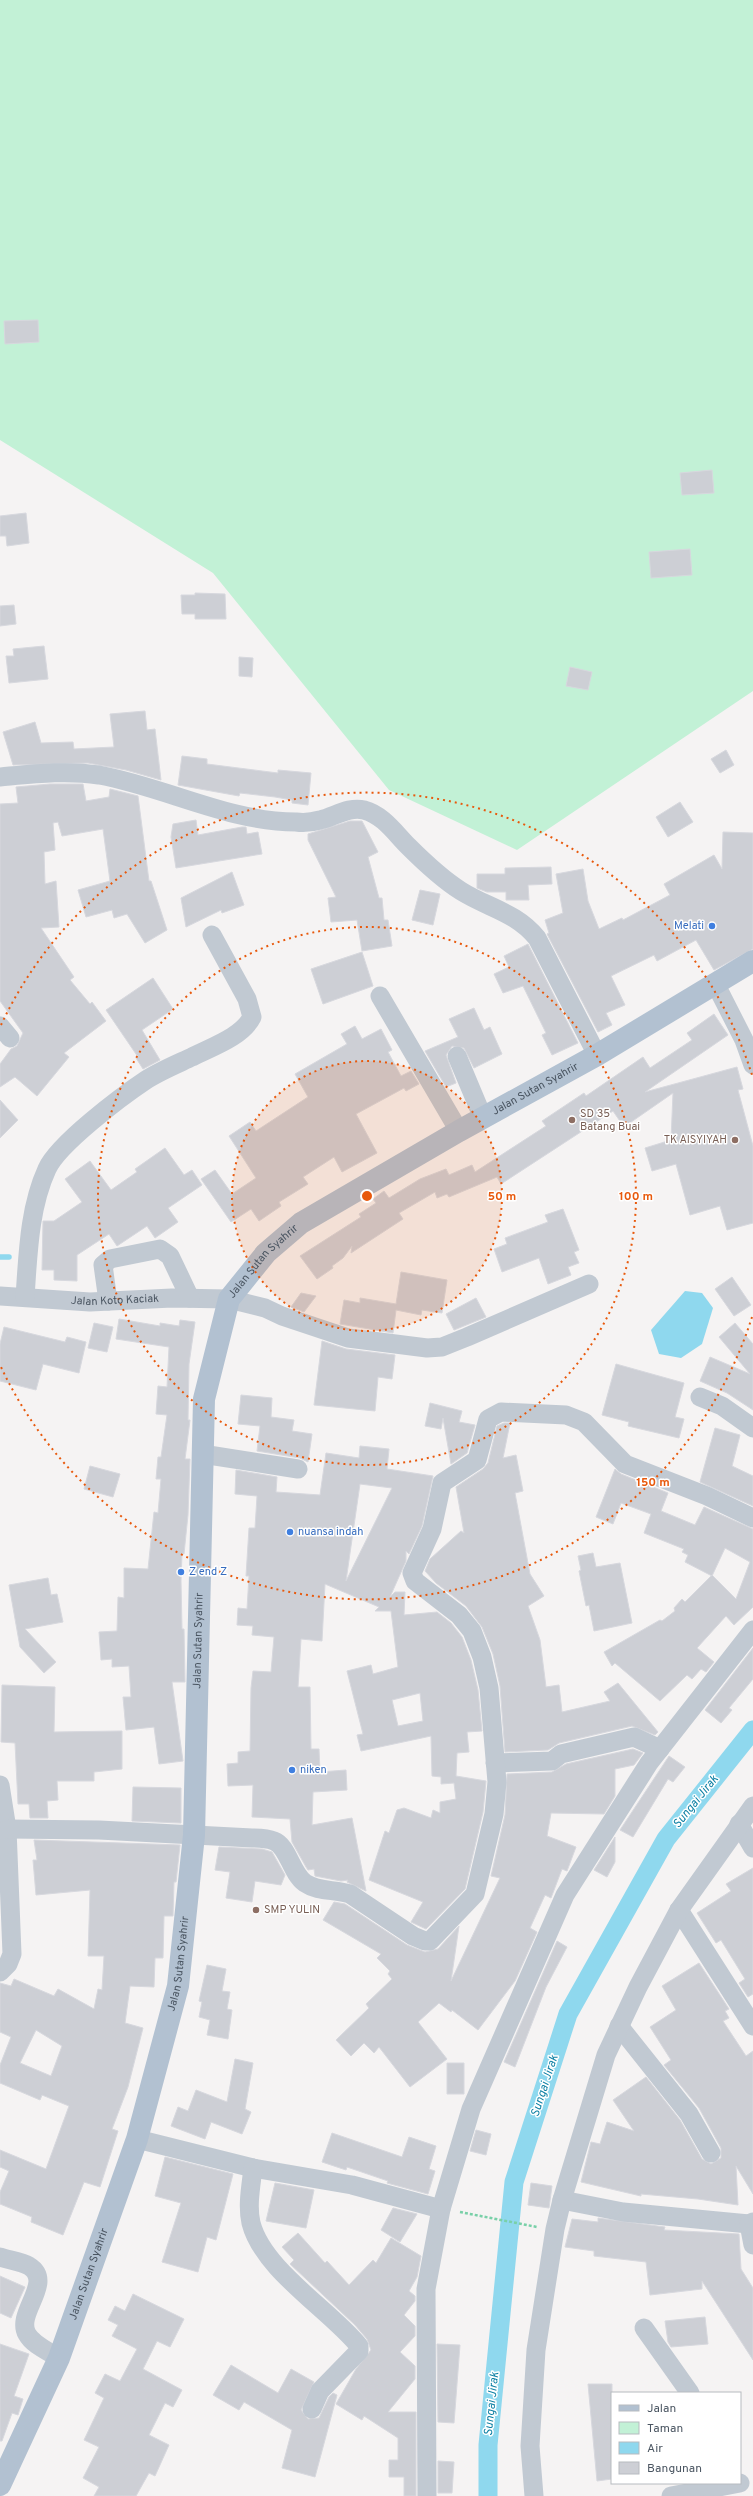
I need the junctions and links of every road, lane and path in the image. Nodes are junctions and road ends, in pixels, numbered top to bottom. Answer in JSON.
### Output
{"nodes":[{"id":1,"x":0,"y":777,"type":"edge"},
{"id":2,"x":212,"y":935,"type":"dead end"},
{"id":3,"x":753,"y":961,"type":"edge"},
{"id":4,"x":716,"y":985,"type":"junction"},
{"id":5,"x":380,"y":996,"type":"dead end"},
{"id":6,"x":597,"y":1055,"type":"junction"},
{"id":7,"x":457,"y":1056,"type":"dead end"},
{"id":8,"x":753,"y":1065,"type":"edge"},
{"id":9,"x":482,"y":1118,"type":"junction"},
{"id":10,"x":459,"y":1131,"type":"junction"},
{"id":11,"x":589,"y":1284,"type":"dead end"},
{"id":12,"x":0,"y":1296,"type":"edge"},
{"id":13,"x":25,"y":1297,"type":"junction"},
{"id":14,"x":190,"y":1298,"type":"junction"},
{"id":15,"x":229,"y":1299,"type":"junction"},
{"id":16,"x":108,"y":1301,"type":"junction"},
{"id":17,"x":700,"y":1397,"type":"dead end"},
{"id":18,"x":753,"y":1428,"type":"edge"},
{"id":19,"x":202,"y":1454,"type":"junction"},
{"id":20,"x":298,"y":1468,"type":"dead end"},
{"id":21,"x":753,"y":1518,"type":"edge"},
{"id":22,"x":753,"y":1630,"type":"edge"},
{"id":23,"x":660,"y":1749,"type":"junction"},
{"id":24,"x":495,"y":1763,"type":"junction"},
{"id":25,"x":0,"y":1785,"type":"edge"},
{"id":26,"x":753,"y":1806,"type":"edge"},
{"id":27,"x":739,"y":1824,"type":"junction"},
{"id":28,"x":7,"y":1829,"type":"junction"},
{"id":29,"x":194,"y":1835,"type":"junction"},
{"id":30,"x":753,"y":1848,"type":"edge"},
{"id":31,"x":679,"y":1910,"type":"junction"},
{"id":32,"x":6,"y":1917,"type":"edge"},
{"id":33,"x":0,"y":1972,"type":"edge"},
{"id":34,"x":619,"y":2026,"type":"junction"},
{"id":35,"x":753,"y":2026,"type":"edge"},
{"id":36,"x":137,"y":2139,"type":"junction"},
{"id":37,"x":711,"y":2153,"type":"dead end"},
{"id":38,"x":253,"y":2168,"type":"junction"},
{"id":39,"x":562,"y":2200,"type":"junction"},
{"id":40,"x":441,"y":2209,"type":"junction"},
{"id":41,"x":462,"y":2212,"type":"dead end"},
{"id":42,"x":751,"y":2223,"type":"edge"},
{"id":43,"x":539,"y":2227,"type":"dead end"},
{"id":44,"x":753,"y":2244,"type":"edge"},
{"id":45,"x":0,"y":2257,"type":"edge"},
{"id":46,"x":644,"y":2328,"type":"dead end"},
{"id":47,"x":59,"y":2358,"type":"junction"},
{"id":48,"x":689,"y":2392,"type":"edge"},
{"id":49,"x":312,"y":2409,"type":"dead end"},
{"id":50,"x":0,"y":2485,"type":"edge"},
{"id":51,"x":743,"y":2487,"type":"edge"},
{"id":52,"x":427,"y":2496,"type":"edge"},
{"id":53,"x":534,"y":2496,"type":"edge"},
{"id":54,"x":671,"y":2496,"type":"edge"}],
"edges":[{"from":1,"to":6,"type":"street"},
{"from":2,"to":13,"type":"street"},
{"from":3,"to":4,"type":"main road","name":"Jalan Sutan Syahrir"},
{"from":4,"to":6,"type":"main road","name":"Jalan Sutan Syahrir"},
{"from":4,"to":8,"type":"street"},
{"from":5,"to":10,"type":"street"},
{"from":6,"to":9,"type":"main road","name":"Jalan Sutan Syahrir"},
{"from":7,"to":9,"type":"street"},
{"from":9,"to":10,"type":"main road","name":"Jalan Sutan Syahrir"},
{"from":10,"to":15,"type":"main road","name":"Jalan Sutan Syahrir"},
{"from":11,"to":15,"type":"street","name":"Jalan Koto Kaciak"},
{"from":12,"to":13,"type":"street","name":"Jalan Koto Kaciak"},
{"from":13,"to":16,"type":"street","name":"Jalan Koto Kaciak"},
{"from":14,"to":15,"type":"street","name":"Jalan Koto Kaciak"},
{"from":14,"to":16,"type":"street","name":"Jalan Koto Kaciak"},
{"from":14,"to":16,"type":"street"},
{"from":15,"to":19,"type":"main road","name":"Jalan Sutan Syahrir"},
{"from":17,"to":18,"type":"street"},
{"from":19,"to":20,"type":"street"},
{"from":19,"to":29,"type":"main road","name":"Jalan Sutan Syahrir"},
{"from":21,"to":24,"type":"street"},
{"from":22,"to":23,"type":"street"},
{"from":23,"to":24,"type":"street"},
{"from":23,"to":40,"type":"street"},
{"from":24,"to":29,"type":"street"},
{"from":25,"to":28,"type":"street"},
{"from":26,"to":27,"type":"street"},
{"from":27,"to":30,"type":"street"},
{"from":27,"to":31,"type":"street"},
{"from":28,"to":29,"type":"street"},
{"from":28,"to":32,"type":"street"},
{"from":29,"to":36,"type":"main road","name":"Jalan Sutan Syahrir"},
{"from":31,"to":34,"type":"street"},
{"from":31,"to":35,"type":"street"},
{"from":32,"to":33,"type":"street"},
{"from":34,"to":37,"type":"street"},
{"from":34,"to":39,"type":"street"},
{"from":36,"to":38,"type":"street"},
{"from":36,"to":47,"type":"main road","name":"Jalan Sutan Syahrir"},
{"from":38,"to":40,"type":"street"},
{"from":38,"to":49,"type":"street"},
{"from":39,"to":42,"type":"street"},
{"from":39,"to":53,"type":"street"},
{"from":40,"to":52,"type":"street"},
{"from":41,"to":43,"type":"path"},
{"from":42,"to":44,"type":"street"},
{"from":45,"to":47,"type":"street"},
{"from":46,"to":48,"type":"street"},
{"from":47,"to":50,"type":"main road","name":"Jalan Sutan Syahrir"},
{"from":51,"to":54,"type":"street"}]}
